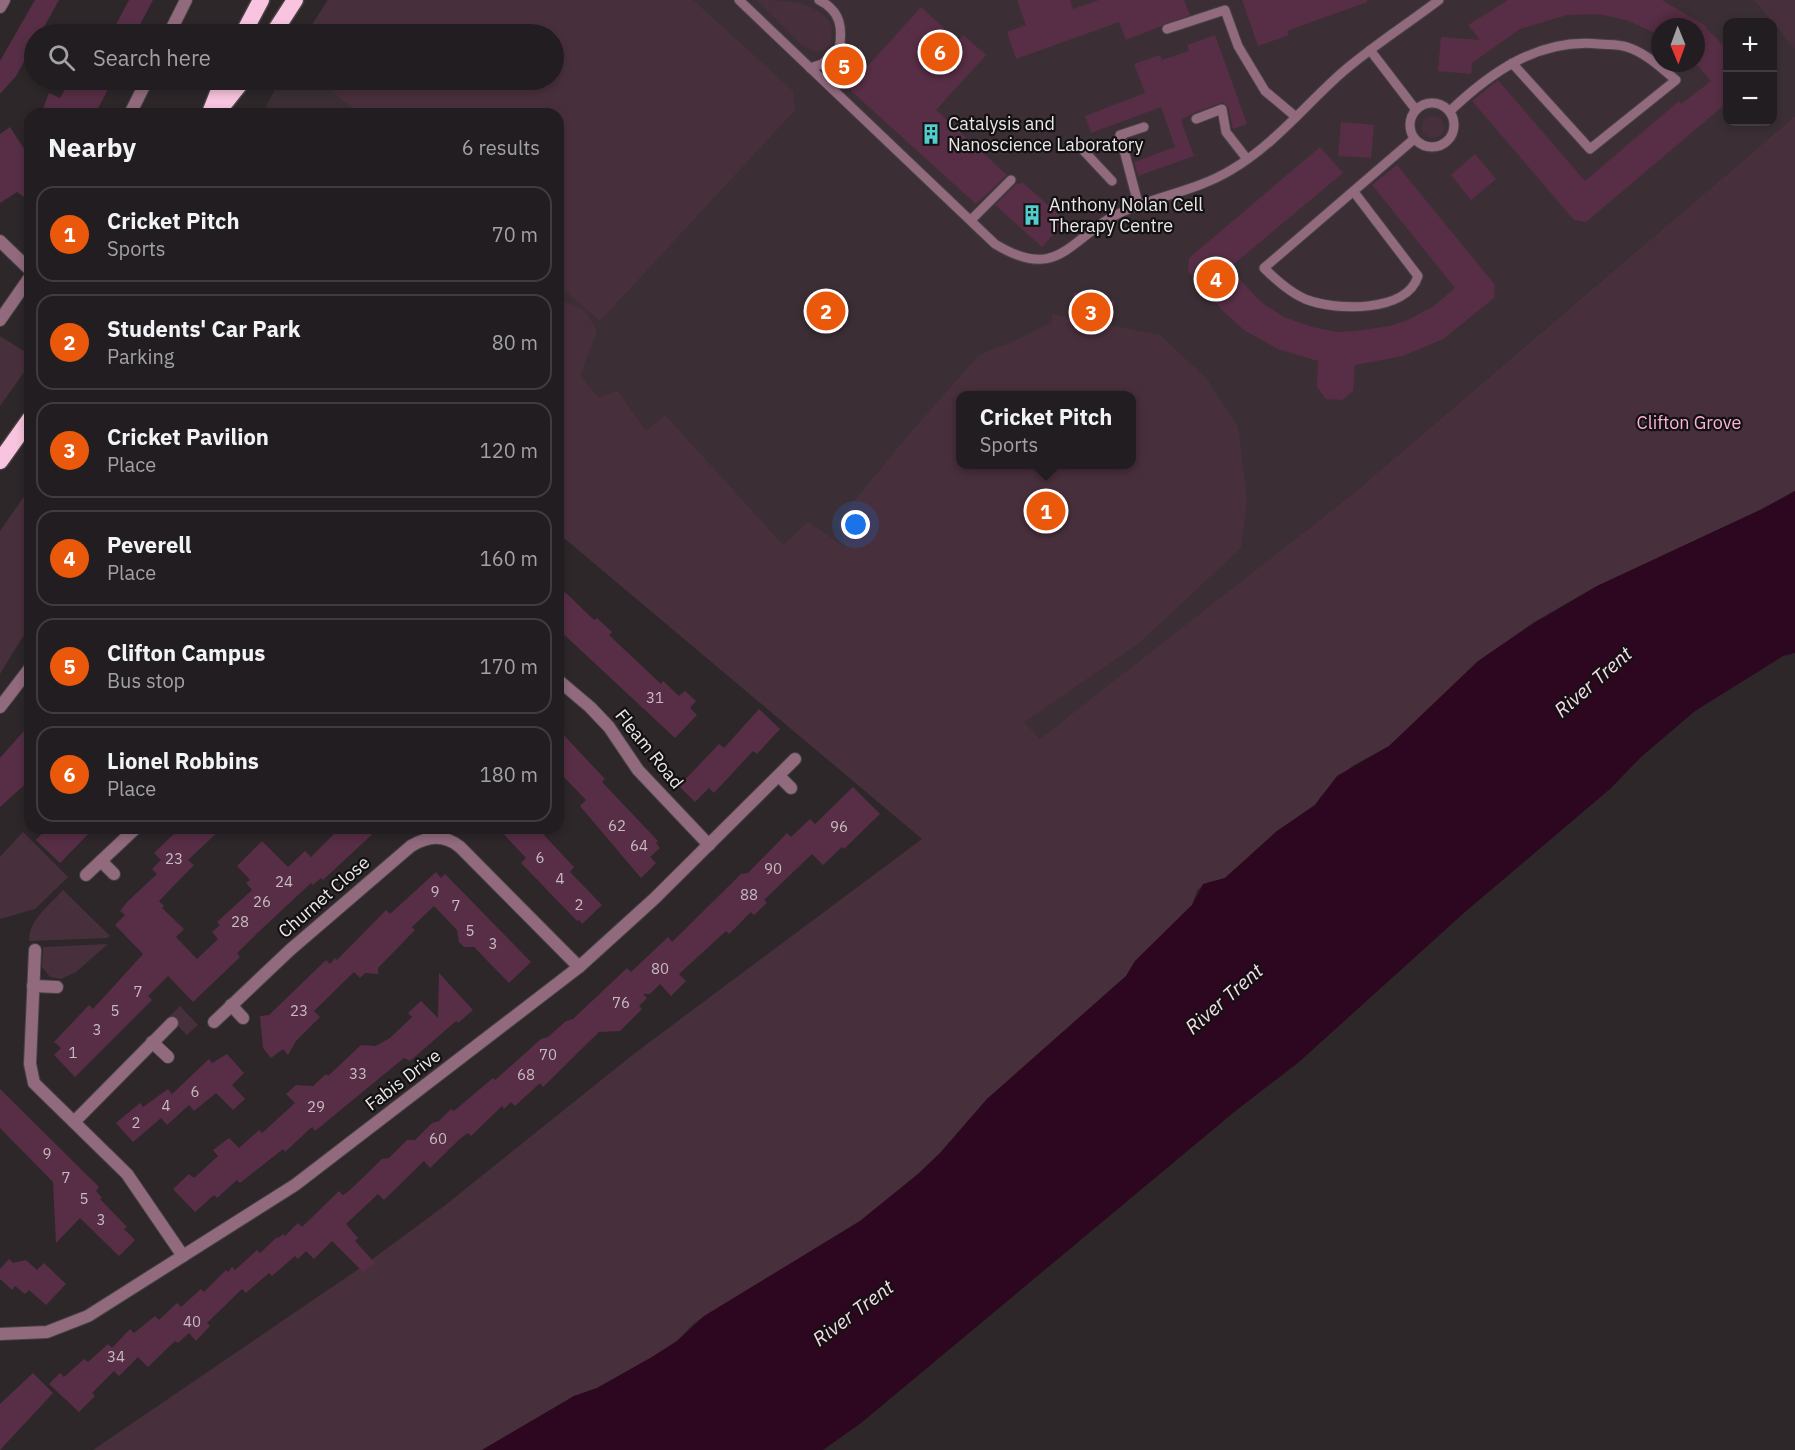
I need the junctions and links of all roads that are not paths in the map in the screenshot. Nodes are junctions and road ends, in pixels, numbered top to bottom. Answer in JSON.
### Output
{"nodes":[{"id":1,"x":4,"y":0,"type":"edge"},
{"id":2,"x":186,"y":0,"type":"edge"},
{"id":3,"x":261,"y":0,"type":"edge"},
{"id":4,"x":295,"y":0,"type":"edge"},
{"id":5,"x":740,"y":0,"type":"edge"},
{"id":6,"x":819,"y":0,"type":"edge"},
{"id":7,"x":1439,"y":0,"type":"edge"},
{"id":8,"x":0,"y":7,"type":"edge"},
{"id":9,"x":174,"y":24,"type":"edge"},
{"id":10,"x":248,"y":24,"type":"edge"},
{"id":11,"x":279,"y":24,"type":"edge"},
{"id":12,"x":1167,"y":29,"type":"dead end"},
{"id":13,"x":1370,"y":50,"type":"junction"},
{"id":14,"x":1512,"y":63,"type":"junction"},
{"id":15,"x":810,"y":68,"type":"junction"},
{"id":16,"x":142,"y":90,"type":"edge"},
{"id":17,"x":219,"y":90,"type":"edge"},
{"id":18,"x":235,"y":90,"type":"edge"},
{"id":19,"x":133,"y":108,"type":"edge"},
{"id":20,"x":212,"y":108,"type":"edge"},
{"id":21,"x":221,"y":108,"type":"edge"},
{"id":22,"x":1416,"y":110,"type":"junction"},
{"id":23,"x":1450,"y":111,"type":"junction"},
{"id":24,"x":1296,"y":117,"type":"junction"},
{"id":25,"x":1196,"y":119,"type":"dead end"},
{"id":26,"x":1144,"y":127,"type":"dead end"},
{"id":27,"x":1414,"y":139,"type":"junction"},
{"id":28,"x":1082,"y":149,"type":"dead end"},
{"id":29,"x":1247,"y":159,"type":"junction"},
{"id":30,"x":1011,"y":180,"type":"dead end"},
{"id":31,"x":1112,"y":182,"type":"dead end"},
{"id":32,"x":1354,"y":192,"type":"junction"},
{"id":33,"x":1139,"y":207,"type":"junction"},
{"id":34,"x":971,"y":220,"type":"junction"},
{"id":35,"x":0,"y":241,"type":"edge"},
{"id":36,"x":24,"y":264,"type":"edge"},
{"id":37,"x":24,"y":286,"type":"edge"},
{"id":38,"x":0,"y":320,"type":"edge"},
{"id":39,"x":24,"y":427,"type":"edge"},
{"id":40,"x":0,"y":461,"type":"edge"},
{"id":41,"x":24,"y":676,"type":"edge"},
{"id":42,"x":564,"y":685,"type":"edge"},
{"id":43,"x":0,"y":707,"type":"edge"},
{"id":44,"x":795,"y":759,"type":"dead end"},
{"id":45,"x":779,"y":776,"type":"junction"},
{"id":46,"x":791,"y":788,"type":"dead end"},
{"id":47,"x":130,"y":834,"type":"edge"},
{"id":48,"x":709,"y":845,"type":"junction"},
{"id":49,"x":101,"y":861,"type":"junction"},
{"id":50,"x":114,"y":874,"type":"dead end"},
{"id":51,"x":86,"y":875,"type":"dead end"},
{"id":52,"x":34,"y":950,"type":"dead end"},
{"id":53,"x":579,"y":967,"type":"junction"},
{"id":54,"x":33,"y":986,"type":"junction"},
{"id":55,"x":57,"y":987,"type":"dead end"},
{"id":56,"x":231,"y":1005,"type":"junction"},
{"id":57,"x":243,"y":1018,"type":"dead end"},
{"id":58,"x":214,"y":1022,"type":"dead end"},
{"id":59,"x":172,"y":1023,"type":"dead end"},
{"id":60,"x":152,"y":1042,"type":"junction"},
{"id":61,"x":168,"y":1057,"type":"dead end"},
{"id":62,"x":74,"y":1122,"type":"junction"},
{"id":63,"x":183,"y":1256,"type":"junction"},
{"id":64,"x":0,"y":1334,"type":"edge"}],
"edges":[{"from":1,"to":8,"type":"street"},
{"from":2,"to":9,"type":"street"},
{"from":3,"to":10,"type":"highway"},
{"from":4,"to":11,"type":"highway"},
{"from":5,"to":15,"type":"lane"},
{"from":6,"to":15,"type":"lane"},
{"from":7,"to":13,"type":"lane"},
{"from":12,"to":24,"type":"lane"},
{"from":13,"to":22,"type":"lane"},
{"from":13,"to":24,"type":"lane"},
{"from":14,"to":14,"type":"lane"},
{"from":14,"to":23,"type":"lane"},
{"from":15,"to":34,"type":"lane"},
{"from":16,"to":19,"type":"street"},
{"from":17,"to":20,"type":"highway"},
{"from":18,"to":21,"type":"highway"},
{"from":22,"to":23,"type":"lane"},
{"from":22,"to":27,"type":"lane"},
{"from":23,"to":27,"type":"lane"},
{"from":24,"to":29,"type":"lane"},
{"from":25,"to":29,"type":"lane"},
{"from":26,"to":33,"type":"lane"},
{"from":27,"to":32,"type":"lane"},
{"from":28,"to":31,"type":"lane"},
{"from":29,"to":33,"type":"lane"},
{"from":30,"to":34,"type":"lane"},
{"from":32,"to":32,"type":"lane"},
{"from":33,"to":34,"type":"lane"},
{"from":35,"to":36,"type":"street"},
{"from":37,"to":38,"type":"street"},
{"from":39,"to":40,"type":"highway"},
{"from":41,"to":43,"type":"street"},
{"from":42,"to":48,"type":"street","name":"Fleam Road"},
{"from":44,"to":45,"type":"street","name":"Fabis Drive"},
{"from":45,"to":46,"type":"street"},
{"from":45,"to":48,"type":"street","name":"Fabis Drive"},
{"from":47,"to":49,"type":"street"},
{"from":48,"to":53,"type":"street","name":"Fabis Drive"},
{"from":49,"to":50,"type":"street"},
{"from":49,"to":51,"type":"street"},
{"from":52,"to":54,"type":"street"},
{"from":53,"to":56,"type":"street","name":"Churnet Close"},
{"from":53,"to":63,"type":"street","name":"Fabis Drive"},
{"from":54,"to":55,"type":"street"},
{"from":54,"to":62,"type":"street"},
{"from":56,"to":57,"type":"street"},
{"from":56,"to":58,"type":"street","name":"Churnet Close"},
{"from":59,"to":60,"type":"street"},
{"from":60,"to":61,"type":"street"},
{"from":60,"to":62,"type":"street"},
{"from":62,"to":63,"type":"street"},
{"from":63,"to":64,"type":"street","name":"Fabis Drive"}]}
